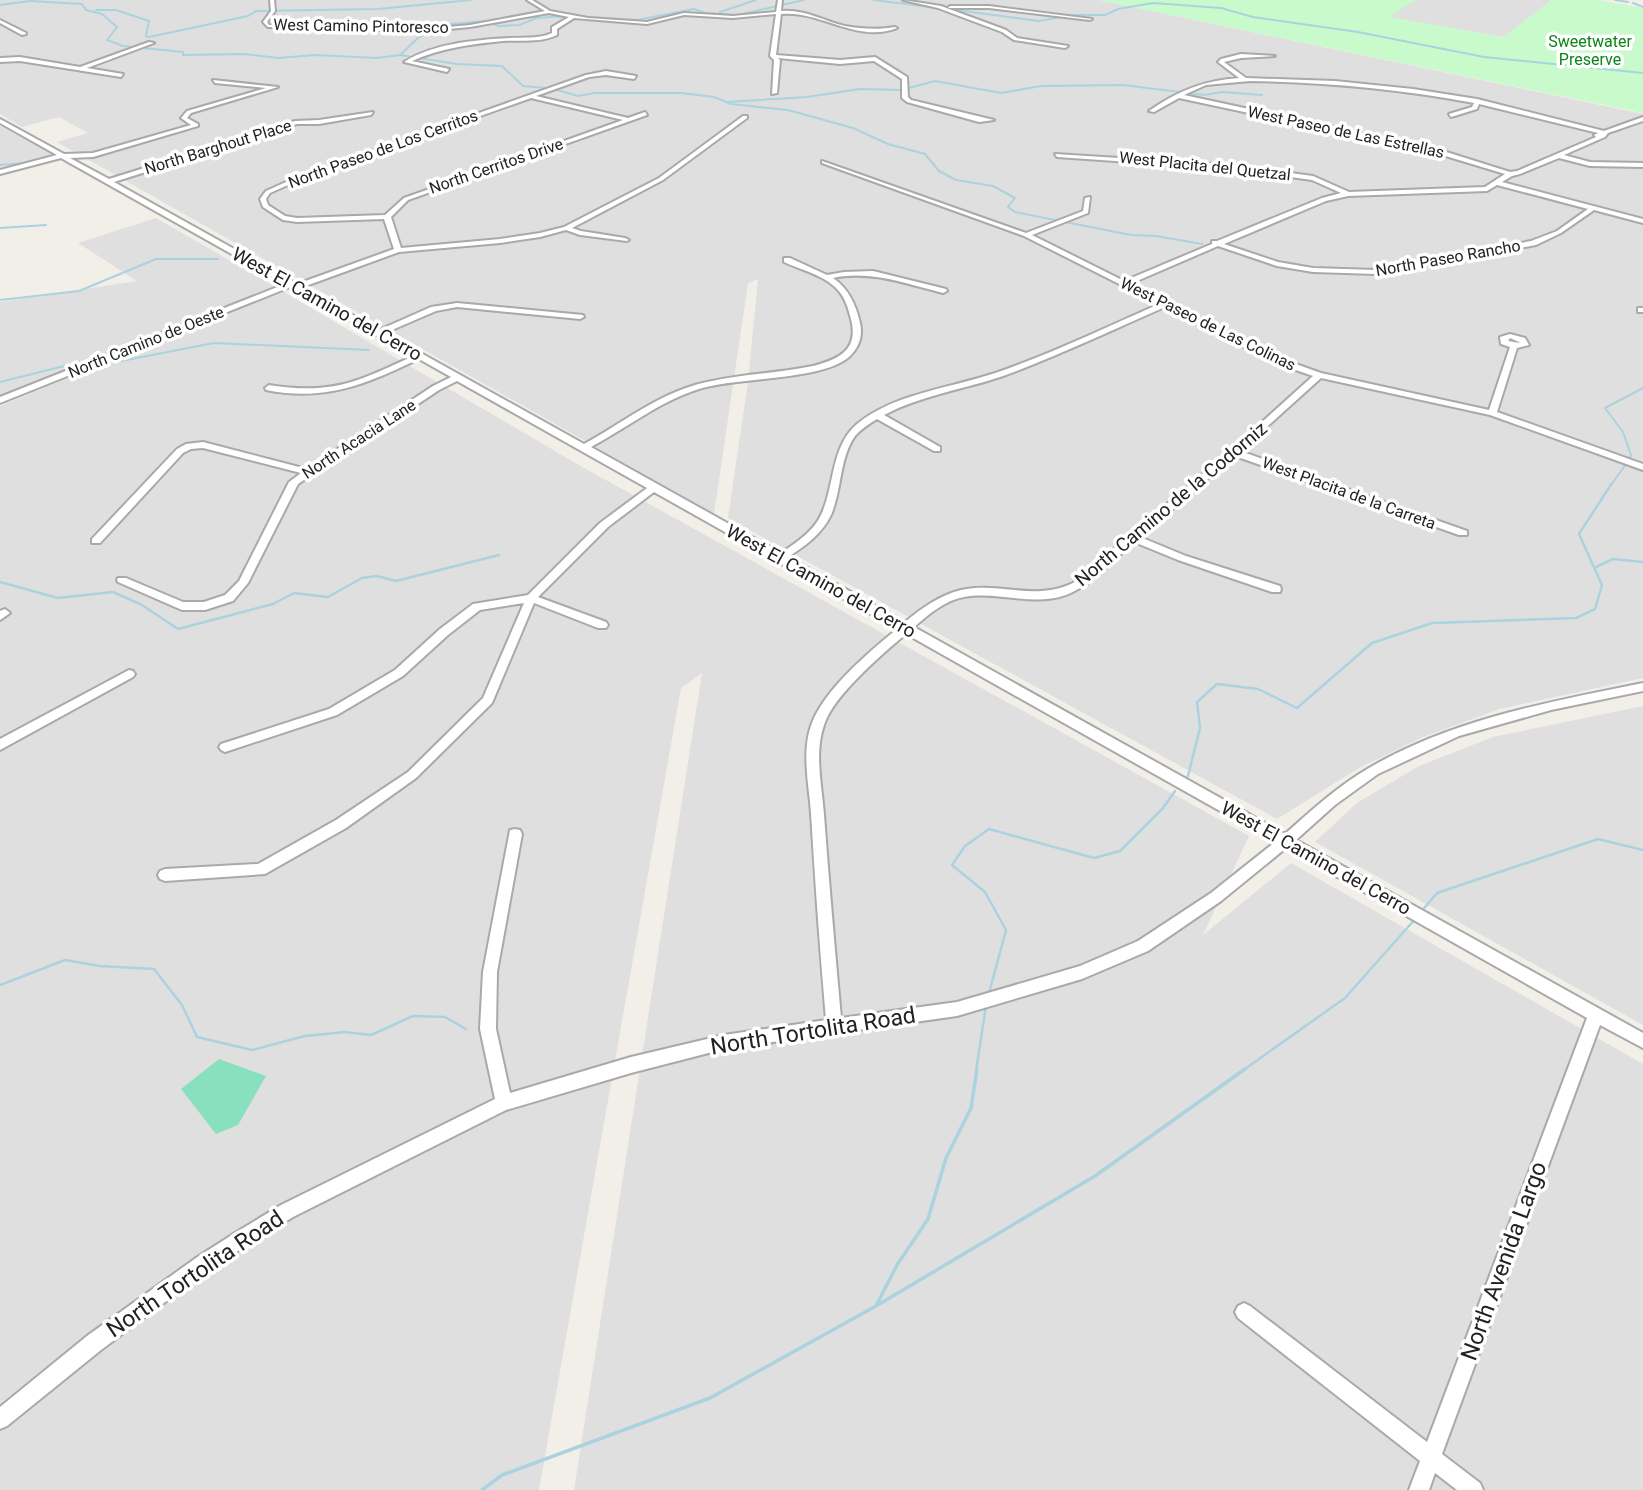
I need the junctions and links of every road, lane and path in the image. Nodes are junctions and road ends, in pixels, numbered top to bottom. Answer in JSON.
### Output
{"nodes":[{"id":1,"x":272,"y":0,"type":"edge"},
{"id":2,"x":529,"y":0,"type":"edge"},
{"id":3,"x":780,"y":0,"type":"edge"},
{"id":4,"x":788,"y":0,"type":"edge"},
{"id":5,"x":905,"y":0,"type":"edge"},
{"id":6,"x":994,"y":0,"type":"edge"},
{"id":7,"x":939,"y":7,"type":"junction"},
{"id":8,"x":995,"y":8,"type":"junction"},
{"id":9,"x":549,"y":12,"type":"junction"},
{"id":10,"x":786,"y":12,"type":"junction"},
{"id":11,"x":778,"y":15,"type":"junction"},
{"id":12,"x":572,"y":17,"type":"junction"},
{"id":13,"x":1090,"y":19,"type":"dead end"},
{"id":14,"x":0,"y":22,"type":"edge"},
{"id":15,"x":895,"y":28,"type":"dead end"},
{"id":16,"x":24,"y":34,"type":"dead end"},
{"id":17,"x":151,"y":43,"type":"dead end"},
{"id":18,"x":1049,"y":44,"type":"dead end"},
{"id":19,"x":777,"y":57,"type":"junction"},
{"id":20,"x":1272,"y":57,"type":"dead end"},
{"id":21,"x":0,"y":60,"type":"edge"},
{"id":22,"x":78,"y":69,"type":"junction"},
{"id":23,"x":447,"y":70,"type":"dead end"},
{"id":24,"x":121,"y":75,"type":"dead end"},
{"id":25,"x":634,"y":77,"type":"dead end"},
{"id":26,"x":1244,"y":79,"type":"junction"},
{"id":27,"x":215,"y":81,"type":"dead end"},
{"id":28,"x":774,"y":93,"type":"dead end"},
{"id":29,"x":529,"y":96,"type":"junction"},
{"id":30,"x":1180,"y":96,"type":"junction"},
{"id":31,"x":1477,"y":101,"type":"junction"},
{"id":32,"x":1152,"y":111,"type":"dead end"},
{"id":33,"x":371,"y":113,"type":"dead end"},
{"id":34,"x":645,"y":114,"type":"dead end"},
{"id":35,"x":965,"y":115,"type":"dead end"},
{"id":36,"x":1451,"y":115,"type":"dead end"},
{"id":37,"x":745,"y":117,"type":"dead end"},
{"id":38,"x":1643,"y":119,"type":"edge"},
{"id":39,"x":629,"y":120,"type":"junction"},
{"id":40,"x":0,"y":121,"type":"edge"},
{"id":41,"x":13,"y":129,"type":"junction"},
{"id":42,"x":0,"y":132,"type":"edge"},
{"id":43,"x":1604,"y":133,"type":"junction"},
{"id":44,"x":1552,"y":154,"type":"junction"},
{"id":45,"x":1057,"y":155,"type":"dead end"},
{"id":46,"x":62,"y":156,"type":"junction"},
{"id":47,"x":824,"y":162,"type":"dead end"},
{"id":48,"x":1643,"y":165,"type":"edge"},
{"id":49,"x":0,"y":172,"type":"edge"},
{"id":50,"x":1510,"y":174,"type":"junction"},
{"id":51,"x":108,"y":182,"type":"junction"},
{"id":52,"x":1496,"y":183,"type":"junction"},
{"id":53,"x":1346,"y":193,"type":"junction"},
{"id":54,"x":1088,"y":198,"type":"dead end"},
{"id":55,"x":1592,"y":209,"type":"junction"},
{"id":56,"x":387,"y":217,"type":"junction"},
{"id":57,"x":1643,"y":221,"type":"edge"},
{"id":58,"x":566,"y":228,"type":"junction"},
{"id":59,"x":1026,"y":235,"type":"junction"},
{"id":60,"x":625,"y":240,"type":"dead end"},
{"id":61,"x":1215,"y":243,"type":"junction"},
{"id":62,"x":398,"y":250,"type":"junction"},
{"id":63,"x":787,"y":260,"type":"dead end"},
{"id":64,"x":829,"y":277,"type":"junction"},
{"id":65,"x":1123,"y":284,"type":"junction"},
{"id":66,"x":294,"y":286,"type":"junction"},
{"id":67,"x":943,"y":291,"type":"dead end"},
{"id":68,"x":1164,"y":305,"type":"junction"},
{"id":69,"x":579,"y":317,"type":"dead end"},
{"id":70,"x":378,"y":333,"type":"junction"},
{"id":71,"x":1514,"y":346,"type":"dead end"},
{"id":72,"x":419,"y":356,"type":"junction"},
{"id":73,"x":1319,"y":375,"type":"junction"},
{"id":74,"x":458,"y":377,"type":"junction"},
{"id":75,"x":270,"y":388,"type":"dead end"},
{"id":76,"x":0,"y":400,"type":"edge"},
{"id":77,"x":1492,"y":413,"type":"junction"},
{"id":78,"x":878,"y":415,"type":"junction"},
{"id":79,"x":189,"y":446,"type":"joint"},
{"id":80,"x":583,"y":448,"type":"junction"},
{"id":81,"x":937,"y":449,"type":"dead end"},
{"id":82,"x":1234,"y":452,"type":"junction"},
{"id":83,"x":1643,"y":467,"type":"edge"},
{"id":84,"x":308,"y":472,"type":"junction"},
{"id":85,"x":654,"y":487,"type":"junction"},
{"id":86,"x":1463,"y":533,"type":"dead end"},
{"id":87,"x":1133,"y":538,"type":"junction"},
{"id":88,"x":96,"y":541,"type":"dead end"},
{"id":89,"x":780,"y":558,"type":"junction"},
{"id":90,"x":122,"y":580,"type":"dead end"},
{"id":91,"x":1276,"y":589,"type":"dead end"},
{"id":92,"x":531,"y":598,"type":"junction"},
{"id":93,"x":602,"y":625,"type":"dead end"},
{"id":94,"x":907,"y":629,"type":"junction"},
{"id":95,"x":129,"y":674,"type":"dead end"},
{"id":96,"x":1643,"y":687,"type":"edge"},
{"id":97,"x":0,"y":745,"type":"edge"},
{"id":98,"x":225,"y":747,"type":"dead end"},
{"id":99,"x":515,"y":834,"type":"dead end"},
{"id":100,"x":1286,"y":841,"type":"junction"},
{"id":101,"x":165,"y":875,"type":"dead end"},
{"id":102,"x":1595,"y":1014,"type":"junction"},
{"id":103,"x":834,"y":1026,"type":"junction"},
{"id":104,"x":1643,"y":1041,"type":"edge"},
{"id":105,"x":504,"y":1103,"type":"junction"},
{"id":106,"x":1244,"y":1312,"type":"dead end"},
{"id":107,"x":0,"y":1419,"type":"edge"},
{"id":108,"x":1430,"y":1456,"type":"junction"},
{"id":109,"x":1419,"y":1490,"type":"edge"},
{"id":110,"x":1473,"y":1490,"type":"edge"}],
"edges":[{"from":1,"to":9,"type":"street","name":"West Camino Pintoresco"},
{"from":2,"to":9,"type":"street"},
{"from":3,"to":11,"type":"street"},
{"from":4,"to":10,"type":"street"},
{"from":5,"to":7,"type":"street"},
{"from":6,"to":8,"type":"street"},
{"from":7,"to":8,"type":"street"},
{"from":7,"to":18,"type":"street"},
{"from":8,"to":13,"type":"street"},
{"from":9,"to":12,"type":"street","name":"West Camino Pintoresco"},
{"from":10,"to":11,"type":"street","name":"West Camino Pintoresco"},
{"from":10,"to":15,"type":"street"},
{"from":10,"to":19,"type":"street"},
{"from":11,"to":12,"type":"street","name":"West Camino Pintoresco"},
{"from":11,"to":19,"type":"street"},
{"from":12,"to":23,"type":"street"},
{"from":14,"to":16,"type":"street"},
{"from":17,"to":22,"type":"street"},
{"from":19,"to":28,"type":"street"},
{"from":19,"to":35,"type":"street"},
{"from":20,"to":26,"type":"street"},
{"from":21,"to":22,"type":"street"},
{"from":22,"to":24,"type":"street"},
{"from":25,"to":29,"type":"street","name":"North Paseo de Los Cerritos"},
{"from":26,"to":30,"type":"street"},
{"from":26,"to":31,"type":"street"},
{"from":27,"to":46,"type":"street"},
{"from":29,"to":39,"type":"street"},
{"from":29,"to":56,"type":"street","name":"North Paseo de Los Cerritos"},
{"from":30,"to":32,"type":"street"},
{"from":30,"to":50,"type":"street","name":"West Paseo de Las Estrellas"},
{"from":31,"to":36,"type":"street"},
{"from":31,"to":43,"type":"street"},
{"from":33,"to":51,"type":"street","name":"North Barghout Place"},
{"from":34,"to":39,"type":"street","name":"North Cerritos Drive"},
{"from":37,"to":58,"type":"street","name":"North Camino de Oeste"},
{"from":38,"to":43,"type":"street"},
{"from":39,"to":56,"type":"street","name":"North Cerritos Drive"},
{"from":40,"to":41,"type":"street","name":"West El Camino del Cerro"},
{"from":41,"to":42,"type":"street"},
{"from":41,"to":46,"type":"street","name":"West El Camino del Cerro"},
{"from":43,"to":44,"type":"street"},
{"from":44,"to":48,"type":"street"},
{"from":44,"to":50,"type":"street"},
{"from":45,"to":53,"type":"street","name":"West Placita del Quetzal"},
{"from":46,"to":49,"type":"street"},
{"from":46,"to":51,"type":"street","name":"West El Camino del Cerro"},
{"from":47,"to":59,"type":"street","name":"West Paseo de Las Colinas"},
{"from":50,"to":52,"type":"street"},
{"from":51,"to":66,"type":"street","name":"West El Camino del Cerro"},
{"from":52,"to":53,"type":"street"},
{"from":52,"to":55,"type":"street"},
{"from":53,"to":61,"type":"street"},
{"from":54,"to":59,"type":"street"},
{"from":55,"to":57,"type":"street"},
{"from":55,"to":61,"type":"street","name":"North Paseo Rancho"},
{"from":56,"to":62,"type":"street"},
{"from":58,"to":60,"type":"street","name":"North Camino de Oeste"},
{"from":58,"to":62,"type":"street","name":"North Camino de Oeste"},
{"from":59,"to":65,"type":"street","name":"West Paseo de Las Colinas"},
{"from":61,"to":65,"type":"street"},
{"from":62,"to":66,"type":"street","name":"North Camino de Oeste"},
{"from":63,"to":64,"type":"street"},
{"from":64,"to":67,"type":"street"},
{"from":64,"to":80,"type":"street"},
{"from":65,"to":68,"type":"street","name":"West Paseo de Las Colinas"},
{"from":66,"to":70,"type":"street","name":"West El Camino del Cerro"},
{"from":66,"to":76,"type":"street","name":"North Camino de Oeste"},
{"from":68,"to":73,"type":"street","name":"West Paseo de Las Colinas"},
{"from":68,"to":78,"type":"street"},
{"from":69,"to":70,"type":"street"},
{"from":70,"to":72,"type":"street","name":"West El Camino del Cerro"},
{"from":71,"to":77,"type":"street"},
{"from":72,"to":74,"type":"street","name":"West El Camino del Cerro"},
{"from":72,"to":75,"type":"street"},
{"from":73,"to":77,"type":"street","name":"West Paseo de Las Colinas"},
{"from":73,"to":82,"type":"street","name":"North Camino de la Codorniz"},
{"from":74,"to":80,"type":"street","name":"West El Camino del Cerro"},
{"from":74,"to":84,"type":"street","name":"North Acacia Lane"},
{"from":77,"to":83,"type":"street","name":"West Paseo de Las Colinas"},
{"from":78,"to":81,"type":"street"},
{"from":78,"to":89,"type":"street"},
{"from":79,"to":84,"type":"street"},
{"from":79,"to":88,"type":"street"},
{"from":80,"to":85,"type":"street","name":"West El Camino del Cerro"},
{"from":82,"to":86,"type":"street","name":"West Placita de la Carreta"},
{"from":82,"to":87,"type":"street","name":"North Camino de la Codorniz"},
{"from":84,"to":90,"type":"street","name":"North Acacia Lane"},
{"from":85,"to":89,"type":"street","name":"West El Camino del Cerro"},
{"from":85,"to":92,"type":"street"},
{"from":87,"to":91,"type":"street"},
{"from":87,"to":94,"type":"street","name":"North Camino de la Codorniz"},
{"from":89,"to":94,"type":"street","name":"West El Camino del Cerro"},
{"from":92,"to":93,"type":"street"},
{"from":92,"to":98,"type":"street"},
{"from":92,"to":101,"type":"street"},
{"from":94,"to":100,"type":"street","name":"West El Camino del Cerro"},
{"from":94,"to":103,"type":"street","name":"North Camino de la Codorniz"},
{"from":95,"to":97,"type":"street"},
{"from":96,"to":100,"type":"street","name":"North Tortolita Road"},
{"from":99,"to":105,"type":"street"},
{"from":100,"to":102,"type":"street","name":"West El Camino del Cerro"},
{"from":100,"to":103,"type":"street","name":"North Tortolita Road"},
{"from":102,"to":104,"type":"street","name":"West El Camino del Cerro"},
{"from":102,"to":108,"type":"street","name":"North Avenida Largo"},
{"from":103,"to":105,"type":"street","name":"North Tortolita Road"},
{"from":105,"to":107,"type":"street","name":"North Tortolita Road"},
{"from":106,"to":108,"type":"street"},
{"from":108,"to":109,"type":"street","name":"North Avenida Largo"},
{"from":108,"to":110,"type":"street"}]}
